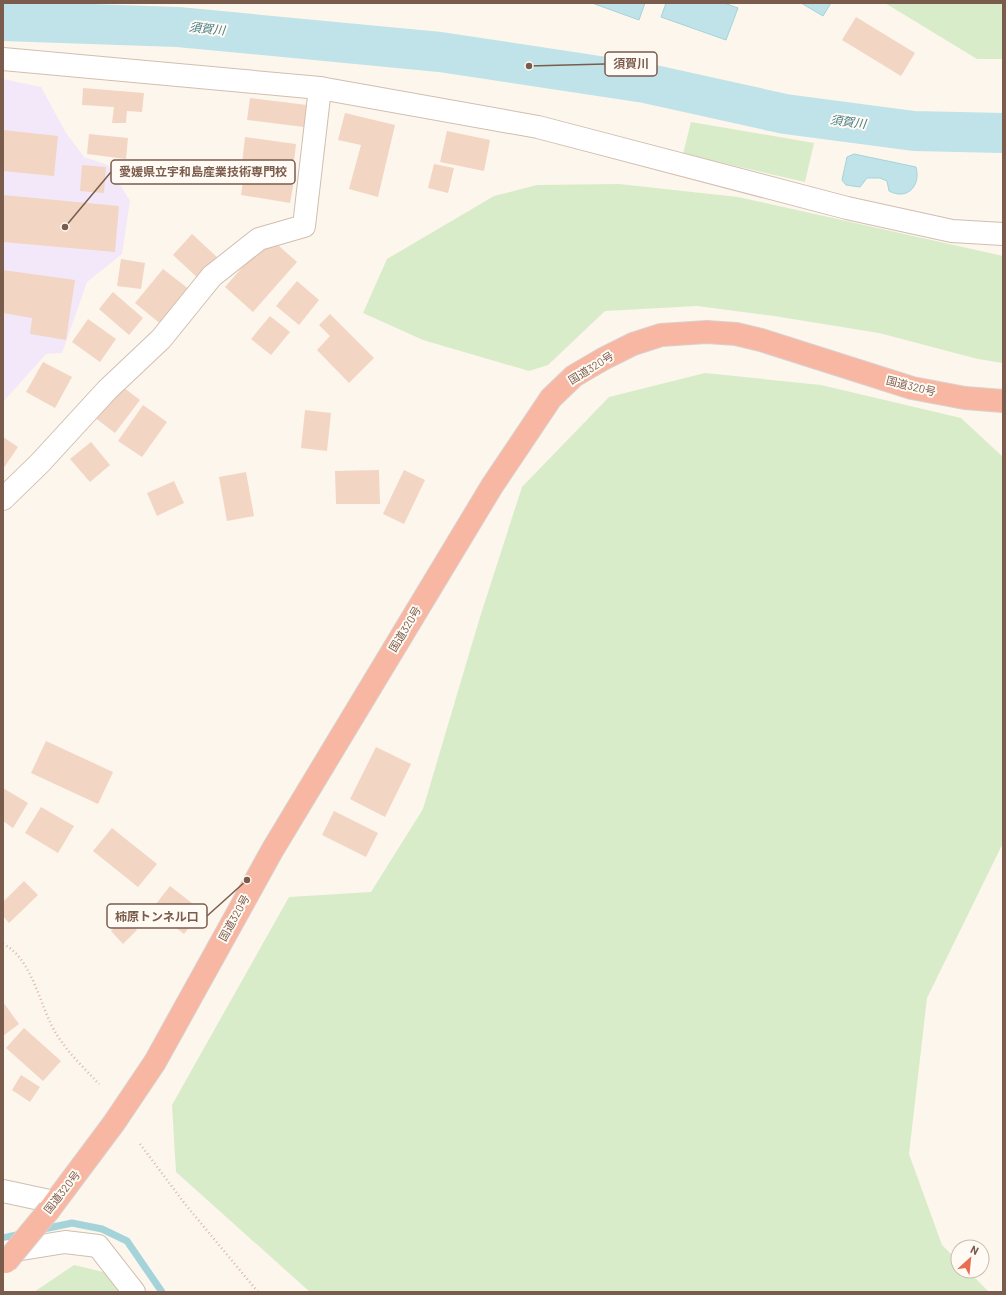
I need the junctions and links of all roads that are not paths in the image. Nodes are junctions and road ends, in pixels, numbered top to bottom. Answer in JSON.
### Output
{"nodes":[{"id":1,"x":3,"y":59,"type":"edge"},
{"id":2,"x":320,"y":88,"type":"junction"},
{"id":3,"x":1003,"y":234,"type":"edge"},
{"id":4,"x":1003,"y":401,"type":"edge"},
{"id":5,"x":3,"y":499,"type":"edge"},
{"id":6,"x":3,"y":1191,"type":"edge"},
{"id":7,"x":52,"y":1206,"type":"junction"},
{"id":8,"x":4,"y":1259,"type":"edge"},
{"id":9,"x":134,"y":1292,"type":"edge"}],
"edges":[{"from":1,"to":2,"type":"street"},
{"from":2,"to":3,"type":"street"},
{"from":2,"to":5,"type":"street"},
{"from":4,"to":7,"type":"highway","name":"国道320号"},
{"from":6,"to":7,"type":"street"},
{"from":7,"to":8,"type":"highway","name":"国道320号","bridge":true},
{"from":8,"to":9,"type":"street"}]}
